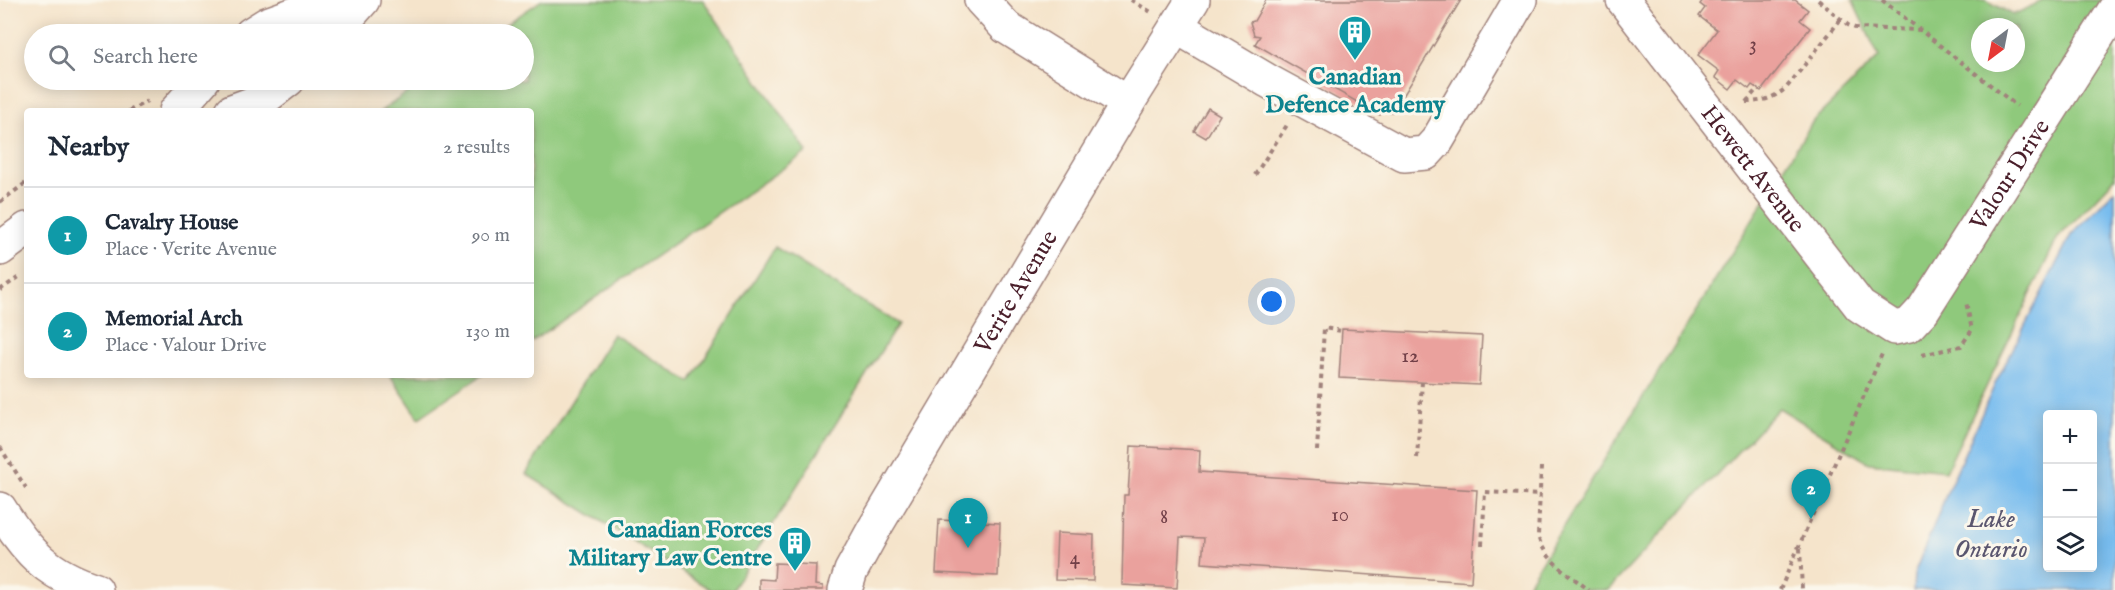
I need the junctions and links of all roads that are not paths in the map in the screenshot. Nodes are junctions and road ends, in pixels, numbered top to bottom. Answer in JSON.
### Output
{"nodes":[{"id":1,"x":334,"y":0,"type":"edge"},
{"id":2,"x":363,"y":0,"type":"edge"},
{"id":3,"x":981,"y":0,"type":"edge"},
{"id":4,"x":1520,"y":0,"type":"edge"},
{"id":5,"x":1623,"y":0,"type":"edge"},
{"id":6,"x":2115,"y":9,"type":"edge"},
{"id":7,"x":1170,"y":12,"type":"edge"},
{"id":8,"x":267,"y":24,"type":"edge"},
{"id":9,"x":342,"y":24,"type":"edge"},
{"id":10,"x":187,"y":90,"type":"edge"},
{"id":11,"x":275,"y":90,"type":"edge"},
{"id":12,"x":1128,"y":103,"type":"junction"},
{"id":13,"x":165,"y":104,"type":"edge"},
{"id":14,"x":240,"y":108,"type":"edge"},
{"id":15,"x":24,"y":231,"type":"edge"},
{"id":16,"x":0,"y":249,"type":"edge"},
{"id":17,"x":1894,"y":328,"type":"joint"},
{"id":18,"x":0,"y":509,"type":"edge"},
{"id":19,"x":96,"y":590,"type":"edge"},
{"id":20,"x":844,"y":590,"type":"edge"}],
"edges":[{"from":1,"to":8,"type":"street"},
{"from":2,"to":9,"type":"street"},
{"from":3,"to":12,"type":"street"},
{"from":4,"to":7,"type":"street"},
{"from":5,"to":17,"type":"street","name":"Hewett Avenue"},
{"from":6,"to":17,"type":"street","name":"Valour Drive"},
{"from":7,"to":12,"type":"street","name":"Verite Avenue"},
{"from":10,"to":13,"type":"street"},
{"from":11,"to":14,"type":"street"},
{"from":12,"to":20,"type":"street","name":"Verite Avenue"},
{"from":15,"to":16,"type":"street"},
{"from":18,"to":19,"type":"street"}]}
